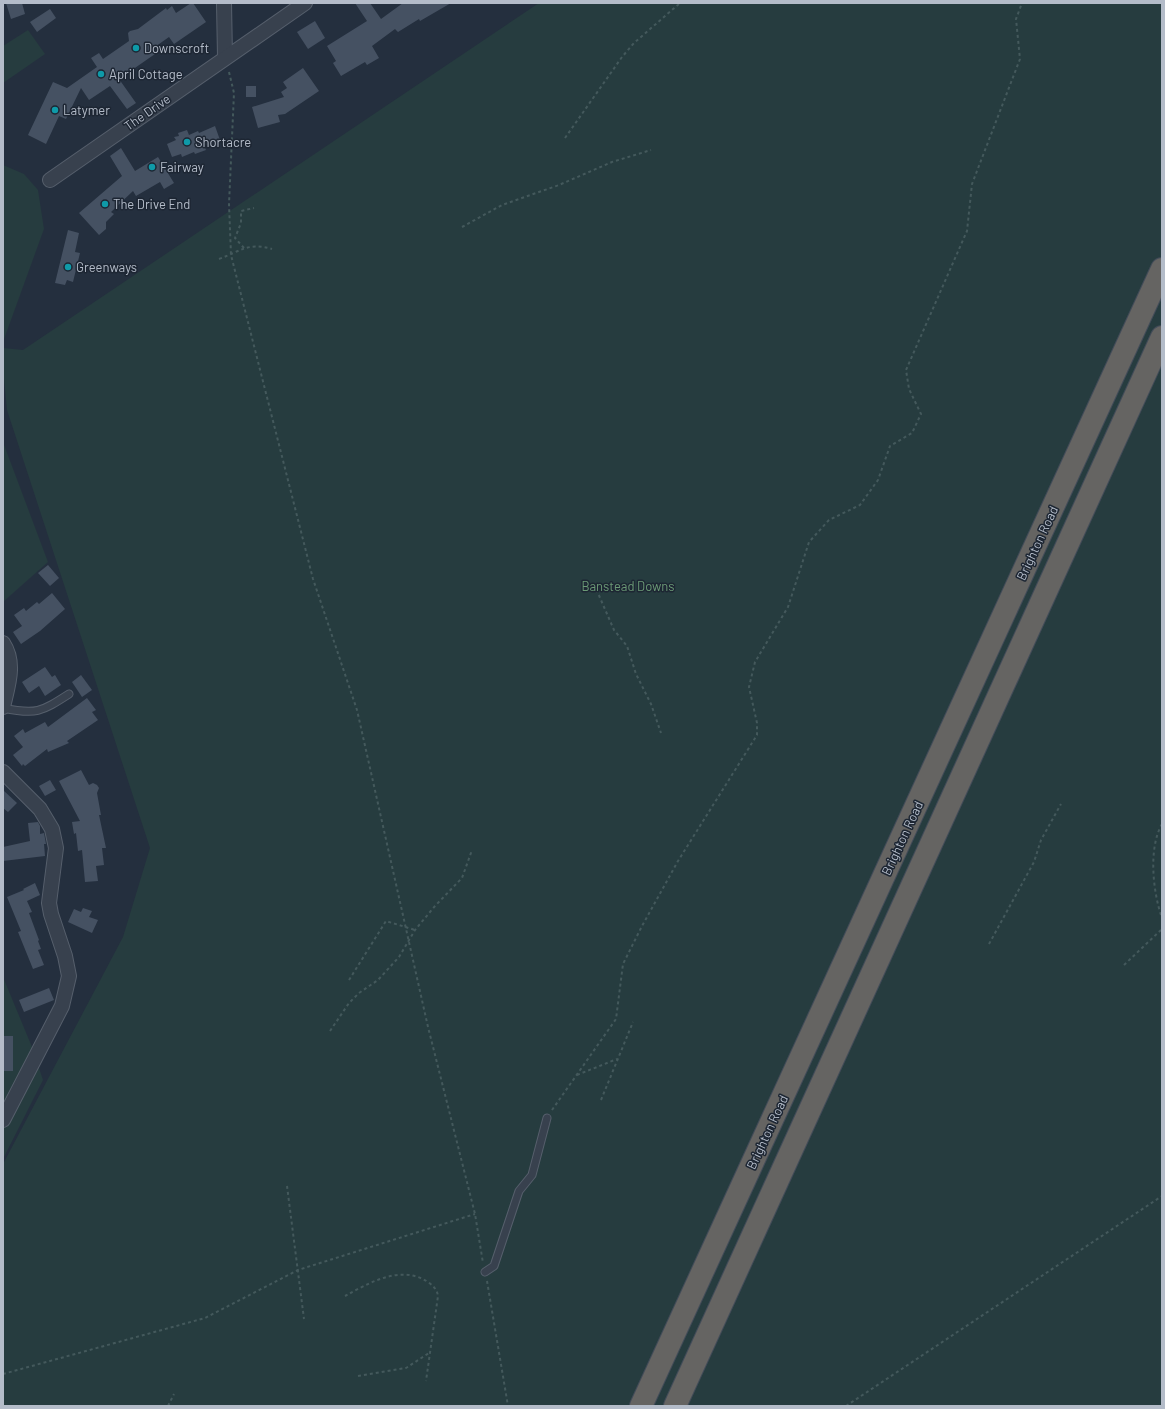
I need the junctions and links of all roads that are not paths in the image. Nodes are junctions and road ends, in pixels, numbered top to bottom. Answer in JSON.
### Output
{"nodes":[{"id":1,"x":224,"y":3,"type":"edge"},
{"id":2,"x":305,"y":3,"type":"edge"},
{"id":3,"x":225,"y":57,"type":"junction"},
{"id":4,"x":50,"y":180,"type":"dead end"},
{"id":5,"x":1162,"y":269,"type":"edge"},
{"id":6,"x":1162,"y":337,"type":"edge"},
{"id":7,"x":3,"y":643,"type":"edge"},
{"id":8,"x":69,"y":694,"type":"dead end"},
{"id":9,"x":3,"y":707,"type":"edge"},
{"id":10,"x":3,"y":772,"type":"edge"},
{"id":11,"x":547,"y":1118,"type":"road end"},
{"id":12,"x":3,"y":1120,"type":"edge"},
{"id":13,"x":485,"y":1272,"type":"road end"},
{"id":14,"x":641,"y":1406,"type":"edge"},
{"id":15,"x":675,"y":1406,"type":"edge"}],
"edges":[{"from":1,"to":3,"type":"street"},
{"from":2,"to":3,"type":"street","name":"The Drive"},
{"from":3,"to":4,"type":"street","name":"The Drive"},
{"from":5,"to":14,"type":"highway","name":"Brighton Road"},
{"from":6,"to":15,"type":"highway"},
{"from":7,"to":9,"type":"street"},
{"from":8,"to":9,"type":"lane"},
{"from":10,"to":12,"type":"street"},
{"from":11,"to":13,"type":"lane"}]}
